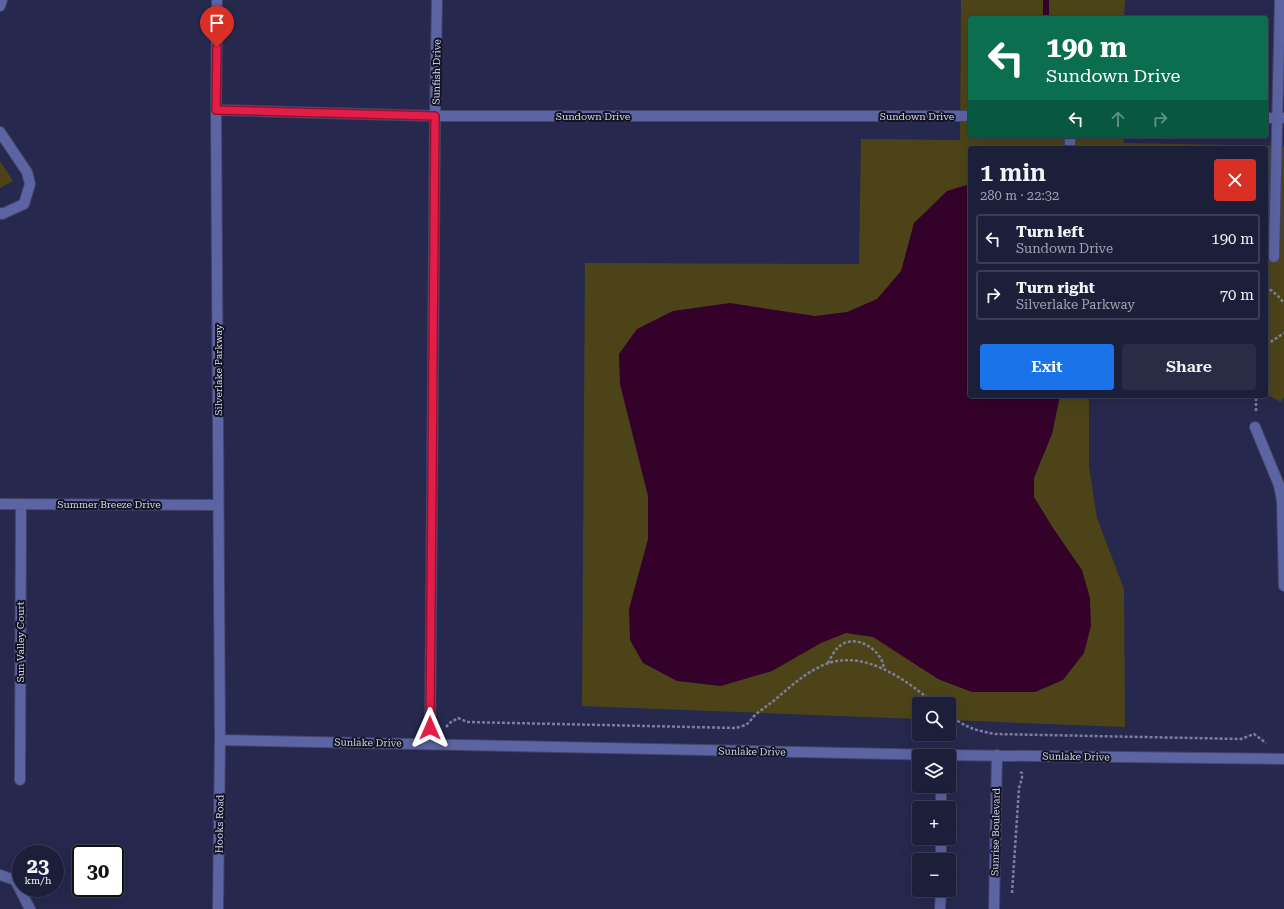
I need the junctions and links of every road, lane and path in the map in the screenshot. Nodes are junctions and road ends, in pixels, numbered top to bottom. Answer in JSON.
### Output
{"nodes":[{"id":1,"x":2,"y":0,"type":"edge"},
{"id":2,"x":217,"y":0,"type":"edge"},
{"id":3,"x":437,"y":0,"type":"edge"},
{"id":4,"x":1280,"y":0,"type":"edge"},
{"id":5,"x":0,"y":6,"type":"edge"},
{"id":6,"x":216,"y":110,"type":"junction"},
{"id":7,"x":435,"y":116,"type":"junction"},
{"id":8,"x":968,"y":116,"type":"edge"},
{"id":9,"x":1268,"y":118,"type":"edge"},
{"id":10,"x":1281,"y":118,"type":"edge"},
{"id":11,"x":0,"y":132,"type":"edge"},
{"id":12,"x":0,"y":213,"type":"edge"},
{"id":13,"x":1274,"y":257,"type":"dead end"},
{"id":14,"x":1268,"y":288,"type":"edge"},
{"id":15,"x":1284,"y":303,"type":"edge"},
{"id":16,"x":1284,"y":333,"type":"edge"},
{"id":17,"x":1268,"y":343,"type":"edge"},
{"id":18,"x":1255,"y":427,"type":"dead end"},
{"id":19,"x":0,"y":504,"type":"edge"},
{"id":20,"x":21,"y":504,"type":"junction"},
{"id":21,"x":218,"y":505,"type":"junction"},
{"id":22,"x":1284,"y":586,"type":"edge"},
{"id":23,"x":828,"y":663,"type":"junction"},
{"id":24,"x":884,"y":668,"type":"junction"},
{"id":25,"x":927,"y":697,"type":"edge"},
{"id":26,"x":956,"y":720,"type":"edge"},
{"id":27,"x":220,"y":740,"type":"junction"},
{"id":28,"x":430,"y":743,"type":"junction"},
{"id":29,"x":1272,"y":747,"type":"dead end"},
{"id":30,"x":912,"y":754,"type":"edge"},
{"id":31,"x":956,"y":755,"type":"edge"},
{"id":32,"x":997,"y":755,"type":"junction"},
{"id":33,"x":1284,"y":759,"type":"edge"},
{"id":34,"x":20,"y":780,"type":"dead end"},
{"id":35,"x":0,"y":875,"type":"edge"},
{"id":36,"x":940,"y":897,"type":"edge"},
{"id":37,"x":1012,"y":898,"type":"dead end"},
{"id":38,"x":30,"y":909,"type":"edge"},
{"id":39,"x":218,"y":909,"type":"edge"},
{"id":40,"x":940,"y":909,"type":"edge"},
{"id":41,"x":994,"y":909,"type":"edge"}],
"edges":[{"from":1,"to":5,"type":"street"},
{"from":2,"to":6,"type":"street","name":"Silverlake Parkway"},
{"from":3,"to":7,"type":"street","name":"Sunfish Drive"},
{"from":4,"to":10,"type":"street"},
{"from":6,"to":7,"type":"street","name":"Sundown Drive"},
{"from":6,"to":21,"type":"street","name":"Silverlake Parkway"},
{"from":7,"to":8,"type":"street","name":"Sundown Drive"},
{"from":7,"to":28,"type":"street","name":"Sunfish Drive"},
{"from":9,"to":10,"type":"street"},
{"from":10,"to":13,"type":"street"},
{"from":11,"to":12,"type":"street"},
{"from":14,"to":15,"type":"path"},
{"from":16,"to":17,"type":"path"},
{"from":18,"to":22,"type":"street"},
{"from":19,"to":20,"type":"street","name":"Summer Breeze Drive"},
{"from":20,"to":21,"type":"street","name":"Summer Breeze Drive"},
{"from":20,"to":34,"type":"street","name":"Sun Valley Court"},
{"from":21,"to":27,"type":"street","name":"Silverlake Parkway"},
{"from":23,"to":24,"type":"path"},
{"from":23,"to":24,"type":"path"},
{"from":23,"to":28,"type":"path"},
{"from":24,"to":25,"type":"path"},
{"from":26,"to":29,"type":"path"},
{"from":27,"to":28,"type":"street","name":"Sunlake Drive"},
{"from":27,"to":39,"type":"street","name":"Hooks Road"},
{"from":28,"to":30,"type":"street","name":"Sunlake Drive"},
{"from":31,"to":32,"type":"street","name":"Sunlake Drive"},
{"from":32,"to":33,"type":"street","name":"Sunlake Drive"},
{"from":32,"to":37,"type":"path"},
{"from":32,"to":41,"type":"street","name":"Sunrise Boulevard"},
{"from":35,"to":38,"type":"street"},
{"from":36,"to":40,"type":"street"}]}
